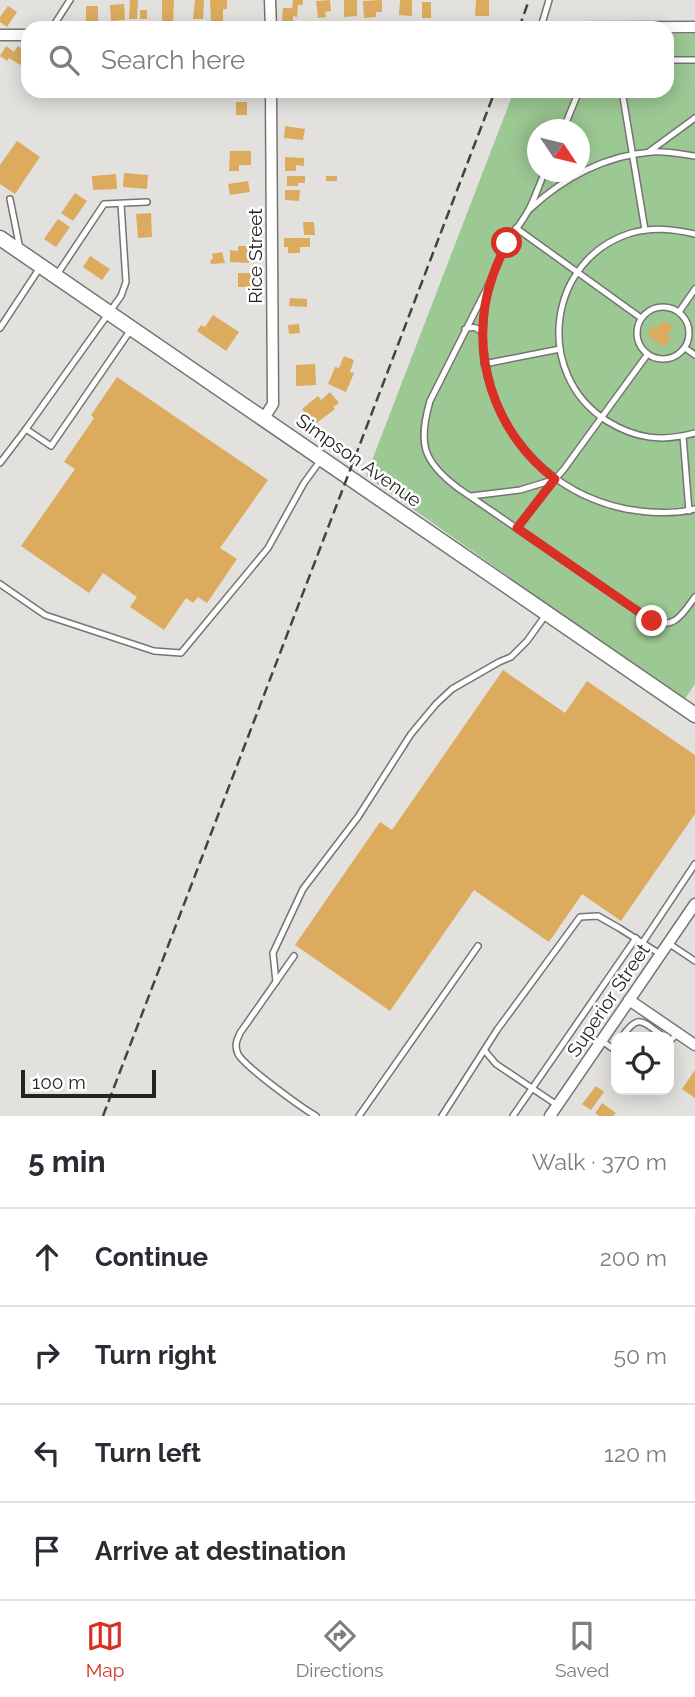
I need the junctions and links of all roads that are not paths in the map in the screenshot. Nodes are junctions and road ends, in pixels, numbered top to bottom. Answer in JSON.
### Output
{"nodes":[{"id":1,"x":70,"y":0,"type":"edge"},
{"id":2,"x":270,"y":0,"type":"edge"},
{"id":3,"x":549,"y":0,"type":"edge"},
{"id":4,"x":56,"y":21,"type":"edge"},
{"id":5,"x":271,"y":21,"type":"edge"},
{"id":6,"x":543,"y":21,"type":"edge"},
{"id":7,"x":674,"y":27,"type":"edge"},
{"id":8,"x":695,"y":27,"type":"edge"},
{"id":9,"x":0,"y":35,"type":"edge"},
{"id":10,"x":21,"y":35,"type":"edge"},
{"id":11,"x":674,"y":60,"type":"edge"},
{"id":12,"x":695,"y":60,"type":"edge"},
{"id":13,"x":271,"y":98,"type":"edge"},
{"id":14,"x":576,"y":98,"type":"edge"},
{"id":15,"x":623,"y":98,"type":"edge"},
{"id":16,"x":695,"y":118,"type":"edge"},
{"id":17,"x":568,"y":119,"type":"edge"},
{"id":18,"x":648,"y":152,"type":"junction"},
{"id":19,"x":633,"y":155,"type":"junction"},
{"id":20,"x":695,"y":156,"type":"edge"},
{"id":21,"x":541,"y":182,"type":"edge"},
{"id":22,"x":10,"y":199,"type":"dead end"},
{"id":23,"x":148,"y":202,"type":"dead end"},
{"id":24,"x":121,"y":204,"type":"junction"},
{"id":25,"x":528,"y":211,"type":"junction"},
{"id":26,"x":516,"y":228,"type":"junction"},
{"id":27,"x":645,"y":230,"type":"junction"},
{"id":28,"x":695,"y":234,"type":"edge"},
{"id":29,"x":0,"y":238,"type":"edge"},
{"id":30,"x":21,"y":252,"type":"junction"},
{"id":31,"x":41,"y":266,"type":"junction"},
{"id":32,"x":578,"y":272,"type":"junction"},
{"id":33,"x":56,"y":276,"type":"junction"},
{"id":34,"x":492,"y":278,"type":"junction"},
{"id":35,"x":695,"y":289,"type":"edge"},
{"id":36,"x":108,"y":312,"type":"junction"},
{"id":37,"x":679,"y":312,"type":"junction"},
{"id":38,"x":641,"y":317,"type":"junction"},
{"id":39,"x":0,"y":328,"type":"edge"},
{"id":40,"x":132,"y":328,"type":"junction"},
{"id":41,"x":465,"y":329,"type":"junction"},
{"id":42,"x":483,"y":334,"type":"junction"},
{"id":43,"x":685,"y":348,"type":"junction"},
{"id":44,"x":560,"y":349,"type":"junction"},
{"id":45,"x":647,"y":355,"type":"junction"},
{"id":46,"x":695,"y":355,"type":"edge"},
{"id":47,"x":484,"y":364,"type":"junction"},
{"id":48,"x":602,"y":417,"type":"junction"},
{"id":49,"x":264,"y":418,"type":"junction"},
{"id":50,"x":26,"y":429,"type":"junction"},
{"id":51,"x":695,"y":433,"type":"edge"},
{"id":52,"x":683,"y":436,"type":"junction"},
{"id":53,"x":322,"y":458,"type":"junction"},
{"id":54,"x":0,"y":463,"type":"edge"},
{"id":55,"x":555,"y":479,"type":"junction"},
{"id":56,"x":471,"y":496,"type":"junction"},
{"id":57,"x":692,"y":510,"type":"edge"},
{"id":58,"x":517,"y":528,"type":"junction"},
{"id":59,"x":0,"y":584,"type":"edge"},
{"id":60,"x":695,"y":597,"type":"edge"},
{"id":61,"x":547,"y":613,"type":"junction"},
{"id":62,"x":695,"y":715,"type":"edge"},
{"id":63,"x":695,"y":864,"type":"edge"},
{"id":64,"x":695,"y":904,"type":"edge"},
{"id":65,"x":636,"y":937,"type":"junction"},
{"id":66,"x":643,"y":942,"type":"junction"},
{"id":67,"x":668,"y":943,"type":"junction"},
{"id":68,"x":478,"y":946,"type":"dead end"},
{"id":69,"x":660,"y":954,"type":"junction"},
{"id":70,"x":294,"y":957,"type":"dead end"},
{"id":71,"x":695,"y":961,"type":"edge"},
{"id":72,"x":276,"y":982,"type":"junction"},
{"id":73,"x":629,"y":1000,"type":"junction"},
{"id":74,"x":625,"y":1032,"type":"edge"},
{"id":75,"x":657,"y":1032,"type":"edge"},
{"id":76,"x":678,"y":1033,"type":"junction"},
{"id":77,"x":674,"y":1037,"type":"edge"},
{"id":78,"x":601,"y":1041,"type":"junction"},
{"id":79,"x":695,"y":1045,"type":"edge"},
{"id":80,"x":611,"y":1048,"type":"edge"},
{"id":81,"x":485,"y":1051,"type":"junction"},
{"id":82,"x":531,"y":1088,"type":"junction"},
{"id":83,"x":556,"y":1112,"type":"edge"},
{"id":84,"x":316,"y":1116,"type":"edge"},
{"id":85,"x":359,"y":1116,"type":"edge"},
{"id":86,"x":442,"y":1116,"type":"edge"},
{"id":87,"x":513,"y":1116,"type":"edge"}],
"edges":[{"from":1,"to":4,"type":"lane"},
{"from":2,"to":5,"type":"street"},
{"from":3,"to":6,"type":"lane"},
{"from":7,"to":8,"type":"street"},
{"from":9,"to":10,"type":"street"},
{"from":11,"to":12,"type":"lane"},
{"from":13,"to":49,"type":"street","name":"Rice Street"},
{"from":14,"to":17,"type":"lane"},
{"from":15,"to":19,"type":"lane"},
{"from":16,"to":18,"type":"lane"},
{"from":18,"to":19,"type":"lane"},
{"from":18,"to":20,"type":"lane"},
{"from":19,"to":25,"type":"lane"},
{"from":19,"to":27,"type":"lane"},
{"from":21,"to":25,"type":"lane"},
{"from":22,"to":30,"type":"lane"},
{"from":23,"to":24,"type":"lane"},
{"from":24,"to":33,"type":"lane"},
{"from":24,"to":36,"type":"lane"},
{"from":25,"to":26,"type":"lane"},
{"from":26,"to":32,"type":"lane"},
{"from":26,"to":34,"type":"lane"},
{"from":27,"to":28,"type":"lane"},
{"from":27,"to":32,"type":"lane"},
{"from":29,"to":30,"type":"street","name":"Simpson Avenue"},
{"from":30,"to":31,"type":"street","name":"Simpson Avenue"},
{"from":31,"to":33,"type":"street","name":"Simpson Avenue"},
{"from":31,"to":39,"type":"lane"},
{"from":32,"to":38,"type":"lane"},
{"from":32,"to":44,"type":"lane"},
{"from":33,"to":36,"type":"street","name":"Simpson Avenue"},
{"from":34,"to":41,"type":"lane"},
{"from":34,"to":42,"type":"lane"},
{"from":35,"to":37,"type":"lane"},
{"from":36,"to":40,"type":"street","name":"Simpson Avenue"},
{"from":36,"to":50,"type":"lane"},
{"from":37,"to":38,"type":"lane"},
{"from":37,"to":43,"type":"lane"},
{"from":38,"to":45,"type":"lane"},
{"from":40,"to":49,"type":"street","name":"Simpson Avenue"},
{"from":40,"to":50,"type":"lane"},
{"from":41,"to":42,"type":"lane"},
{"from":41,"to":56,"type":"lane"},
{"from":42,"to":47,"type":"lane"},
{"from":43,"to":45,"type":"lane"},
{"from":43,"to":46,"type":"lane"},
{"from":44,"to":47,"type":"lane"},
{"from":44,"to":48,"type":"lane"},
{"from":45,"to":48,"type":"lane"},
{"from":47,"to":55,"type":"lane"},
{"from":48,"to":52,"type":"lane"},
{"from":48,"to":55,"type":"lane"},
{"from":49,"to":53,"type":"street","name":"Simpson Avenue"},
{"from":50,"to":54,"type":"lane"},
{"from":51,"to":52,"type":"lane"},
{"from":52,"to":57,"type":"lane"},
{"from":53,"to":59,"type":"lane"},
{"from":53,"to":61,"type":"street","name":"Simpson Avenue"},
{"from":55,"to":56,"type":"lane"},
{"from":55,"to":57,"type":"lane"},
{"from":55,"to":58,"type":"lane"},
{"from":56,"to":58,"type":"lane"},
{"from":58,"to":60,"type":"lane"},
{"from":61,"to":62,"type":"street","name":"Simpson Avenue"},
{"from":61,"to":72,"type":"lane"},
{"from":63,"to":66,"type":"lane"},
{"from":64,"to":67,"type":"street","name":"Superior Street"},
{"from":65,"to":66,"type":"lane"},
{"from":65,"to":81,"type":"lane"},
{"from":65,"to":82,"type":"lane"},
{"from":66,"to":69,"type":"lane"},
{"from":67,"to":69,"type":"street","name":"Superior Street"},
{"from":67,"to":71,"type":"lane"},
{"from":68,"to":85,"type":"lane"},
{"from":69,"to":73,"type":"street","name":"Superior Street"},
{"from":70,"to":72,"type":"lane"},
{"from":72,"to":84,"type":"lane"},
{"from":73,"to":76,"type":"street"},
{"from":73,"to":78,"type":"street","name":"Superior Street"},
{"from":74,"to":75,"type":"lane"},
{"from":76,"to":77,"type":"lane"},
{"from":76,"to":79,"type":"street"},
{"from":78,"to":80,"type":"lane"},
{"from":78,"to":83,"type":"street","name":"Superior Street"},
{"from":81,"to":82,"type":"lane"},
{"from":81,"to":86,"type":"lane"},
{"from":82,"to":83,"type":"lane"},
{"from":82,"to":87,"type":"lane"}]}
